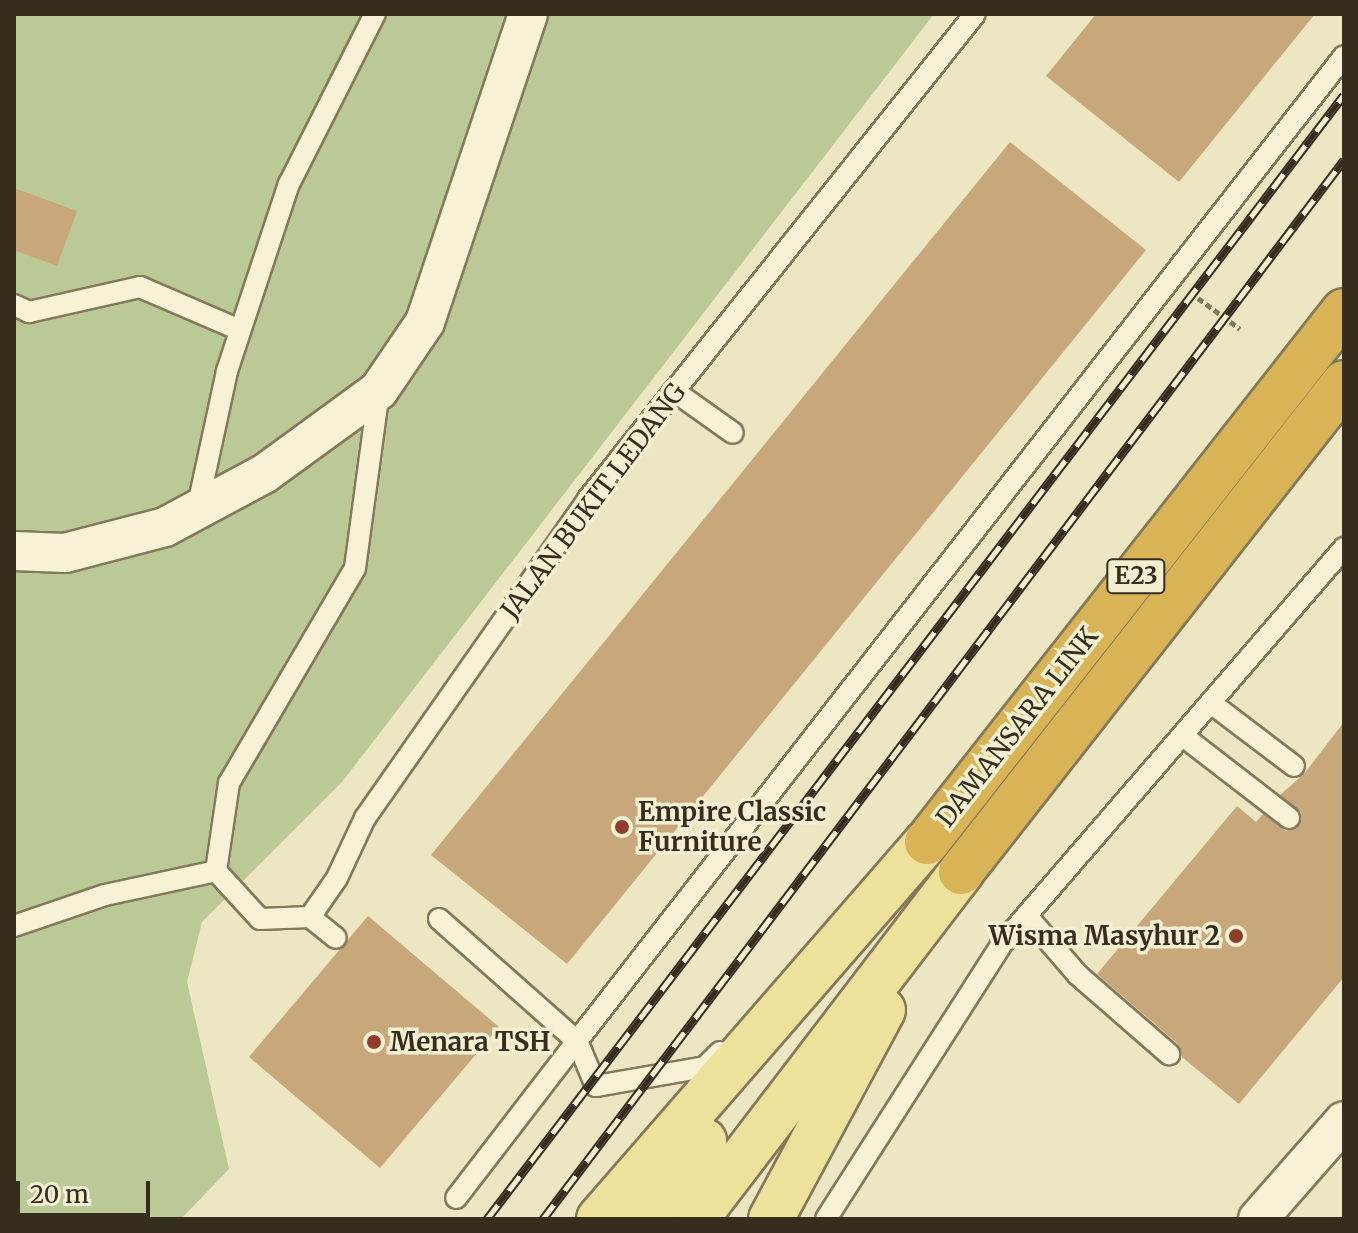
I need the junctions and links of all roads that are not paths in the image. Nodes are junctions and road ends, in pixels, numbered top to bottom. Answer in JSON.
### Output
{"nodes":[{"id":1,"x":375,"y":14,"type":"edge"},
{"id":2,"x":528,"y":14,"type":"edge"},
{"id":3,"x":975,"y":14,"type":"edge"},
{"id":4,"x":1344,"y":56,"type":"edge"},
{"id":5,"x":14,"y":305,"type":"edge"},
{"id":6,"x":1344,"y":311,"type":"edge"},
{"id":7,"x":240,"y":330,"type":"junction"},
{"id":8,"x":1344,"y":383,"type":"edge"},
{"id":9,"x":379,"y":390,"type":"junction"},
{"id":10,"x":674,"y":391,"type":"junction"},
{"id":11,"x":733,"y":433,"type":"dead end"},
{"id":12,"x":197,"y":510,"type":"junction"},
{"id":13,"x":1344,"y":549,"type":"edge"},
{"id":14,"x":14,"y":551,"type":"edge"},
{"id":15,"x":1211,"y":703,"type":"junction"},
{"id":16,"x":1183,"y":736,"type":"junction"},
{"id":17,"x":1294,"y":766,"type":"dead end"},
{"id":18,"x":1289,"y":818,"type":"dead end"},
{"id":19,"x":927,"y":842,"type":"junction"},
{"id":20,"x":216,"y":871,"type":"junction"},
{"id":21,"x":961,"y":872,"type":"junction"},
{"id":22,"x":1027,"y":916,"type":"junction"},
{"id":23,"x":310,"y":917,"type":"junction"},
{"id":24,"x":439,"y":919,"type":"dead end"},
{"id":25,"x":14,"y":926,"type":"edge"},
{"id":26,"x":336,"y":938,"type":"dead end"},
{"id":27,"x":577,"y":1041,"type":"junction"},
{"id":28,"x":1169,"y":1054,"type":"dead end"},
{"id":29,"x":1344,"y":1121,"type":"edge"},
{"id":30,"x":456,"y":1198,"type":"dead end"},
{"id":31,"x":832,"y":1216,"type":"edge"},
{"id":32,"x":599,"y":1219,"type":"edge"},
{"id":33,"x":645,"y":1219,"type":"edge"},
{"id":34,"x":696,"y":1219,"type":"edge"},
{"id":35,"x":771,"y":1219,"type":"edge"},
{"id":36,"x":1258,"y":1219,"type":"edge"}],
"edges":[{"from":1,"to":7,"type":"lane"},
{"from":2,"to":9,"type":"street"},
{"from":3,"to":10,"type":"lane","name":"JALAN BUKIT LEDANG"},
{"from":4,"to":27,"type":"lane"},
{"from":5,"to":7,"type":"lane"},
{"from":6,"to":19,"type":"highway","name":"DAMANSARA LINK","number":"E23"},
{"from":7,"to":12,"type":"lane"},
{"from":8,"to":21,"type":"highway","name":"DAMANSARA LINK","number":"E23"},
{"from":9,"to":12,"type":"street"},
{"from":9,"to":20,"type":"lane"},
{"from":10,"to":11,"type":"lane"},
{"from":10,"to":23,"type":"lane","name":"JALAN BUKIT LEDANG"},
{"from":12,"to":14,"type":"street"},
{"from":13,"to":15,"type":"lane"},
{"from":15,"to":16,"type":"lane"},
{"from":15,"to":17,"type":"lane"},
{"from":16,"to":18,"type":"lane"},
{"from":16,"to":22,"type":"lane"},
{"from":19,"to":27,"type":"lane"},
{"from":19,"to":32,"type":"main road"},
{"from":19,"to":33,"type":"main road"},
{"from":20,"to":23,"type":"lane"},
{"from":20,"to":25,"type":"lane"},
{"from":21,"to":34,"type":"main road"},
{"from":21,"to":35,"type":"main road"},
{"from":22,"to":28,"type":"lane"},
{"from":22,"to":31,"type":"lane"},
{"from":23,"to":26,"type":"lane"},
{"from":24,"to":27,"type":"lane"},
{"from":27,"to":30,"type":"lane"},
{"from":29,"to":36,"type":"street"}]}
